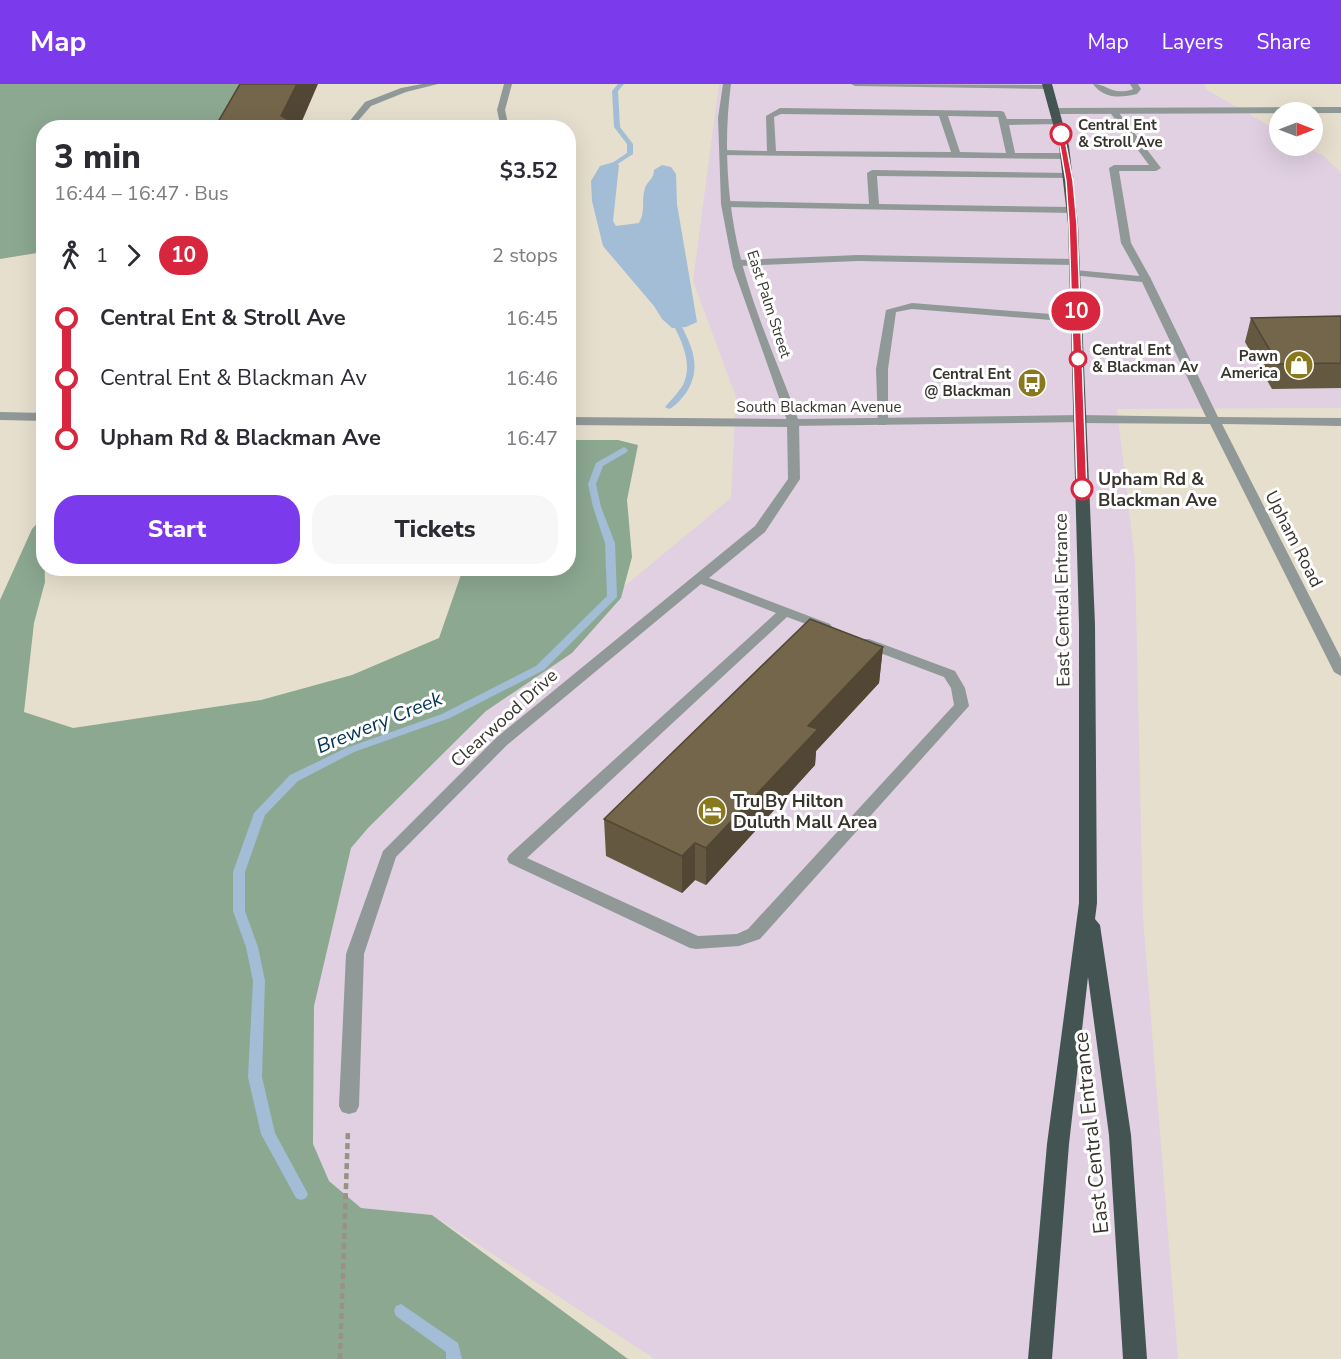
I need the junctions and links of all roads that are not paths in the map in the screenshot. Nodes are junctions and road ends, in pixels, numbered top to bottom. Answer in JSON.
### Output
{"nodes":[{"id":1,"x":434,"y":84,"type":"edge"},
{"id":2,"x":508,"y":84,"type":"edge"},
{"id":3,"x":727,"y":84,"type":"edge"},
{"id":4,"x":855,"y":84,"type":"edge"},
{"id":5,"x":1097,"y":84,"type":"edge"},
{"id":6,"x":1134,"y":84,"type":"edge"},
{"id":7,"x":1048,"y":86,"type":"edge"},
{"id":8,"x":1341,"y":110,"type":"edge"},
{"id":9,"x":1113,"y":111,"type":"junction"},
{"id":10,"x":943,"y":113,"type":"junction"},
{"id":11,"x":1057,"y":117,"type":"junction"},
{"id":12,"x":355,"y":120,"type":"edge"},
{"id":13,"x":503,"y":120,"type":"edge"},
{"id":14,"x":1004,"y":122,"type":"junction"},
{"id":15,"x":723,"y":153,"type":"junction"},
{"id":16,"x":772,"y":154,"type":"junction"},
{"id":17,"x":956,"y":155,"type":"junction"},
{"id":18,"x":1011,"y":155,"type":"junction"},
{"id":19,"x":1065,"y":156,"type":"junction"},
{"id":20,"x":1069,"y":177,"type":"junction"},
{"id":21,"x":726,"y":204,"type":"junction"},
{"id":22,"x":874,"y":206,"type":"junction"},
{"id":23,"x":1072,"y":210,"type":"junction"},
{"id":24,"x":738,"y":263,"type":"junction"},
{"id":25,"x":1075,"y":268,"type":"junction"},
{"id":26,"x":1146,"y":279,"type":"junction"},
{"id":27,"x":1076,"y":319,"type":"junction"},
{"id":28,"x":0,"y":416,"type":"edge"},
{"id":29,"x":36,"y":417,"type":"edge"},
{"id":30,"x":1080,"y":419,"type":"junction"},
{"id":31,"x":576,"y":421,"type":"edge"},
{"id":32,"x":1214,"y":421,"type":"junction"},
{"id":33,"x":882,"y":422,"type":"junction"},
{"id":34,"x":1341,"y":422,"type":"edge"},
{"id":35,"x":793,"y":423,"type":"junction"},
{"id":36,"x":699,"y":579,"type":"junction"},
{"id":37,"x":785,"y":612,"type":"junction"},
{"id":38,"x":1341,"y":672,"type":"edge"},
{"id":39,"x":1088,"y":903,"type":"junction"},
{"id":40,"x":349,"y":1106,"type":"road end"},
{"id":41,"x":1040,"y":1359,"type":"edge"},
{"id":42,"x":1135,"y":1359,"type":"edge"}],
"edges":[{"from":1,"to":12,"type":"street"},
{"from":2,"to":13,"type":"street"},
{"from":3,"to":15,"type":"street","name":"East Palm Street"},
{"from":4,"to":7,"type":"street"},
{"from":5,"to":6,"type":"street"},
{"from":7,"to":11,"type":"highway","name":"East Central Entrance"},
{"from":8,"to":9,"type":"street"},
{"from":9,"to":11,"type":"street"},
{"from":9,"to":26,"type":"street","name":"Upham Road"},
{"from":10,"to":14,"type":"street"},
{"from":10,"to":16,"type":"street"},
{"from":10,"to":17,"type":"street"},
{"from":11,"to":14,"type":"street"},
{"from":11,"to":19,"type":"highway","name":"East Central Entrance"},
{"from":14,"to":18,"type":"street"},
{"from":15,"to":16,"type":"street"},
{"from":15,"to":21,"type":"street","name":"East Palm Street"},
{"from":16,"to":17,"type":"street"},
{"from":17,"to":18,"type":"street"},
{"from":18,"to":19,"type":"street"},
{"from":19,"to":20,"type":"highway","name":"East Central Entrance"},
{"from":20,"to":22,"type":"street"},
{"from":20,"to":23,"type":"highway","name":"East Central Entrance"},
{"from":21,"to":22,"type":"street"},
{"from":21,"to":24,"type":"street","name":"East Palm Street"},
{"from":22,"to":23,"type":"street"},
{"from":23,"to":25,"type":"highway","name":"East Central Entrance"},
{"from":24,"to":25,"type":"street"},
{"from":24,"to":35,"type":"street","name":"East Palm Street"},
{"from":25,"to":26,"type":"street"},
{"from":25,"to":27,"type":"highway","name":"East Central Entrance"},
{"from":26,"to":32,"type":"street","name":"Upham Road"},
{"from":27,"to":30,"type":"highway","name":"East Central Entrance"},
{"from":27,"to":33,"type":"street"},
{"from":28,"to":29,"type":"street"},
{"from":30,"to":32,"type":"street","name":"South Blackman Avenue"},
{"from":30,"to":33,"type":"street","name":"South Blackman Avenue"},
{"from":30,"to":39,"type":"highway","name":"East Central Entrance"},
{"from":31,"to":35,"type":"street","name":"South Blackman Avenue"},
{"from":32,"to":34,"type":"street","name":"South Blackman Avenue"},
{"from":32,"to":38,"type":"street","name":"Upham Road"},
{"from":33,"to":35,"type":"street","name":"South Blackman Avenue"},
{"from":35,"to":36,"type":"street","name":"Clearwood Drive"},
{"from":36,"to":37,"type":"street"},
{"from":36,"to":40,"type":"street","name":"Clearwood Drive"},
{"from":37,"to":37,"type":"street"},
{"from":39,"to":41,"type":"highway","name":"East Central Entrance"},
{"from":39,"to":42,"type":"highway","name":"East Central Entrance"}]}
